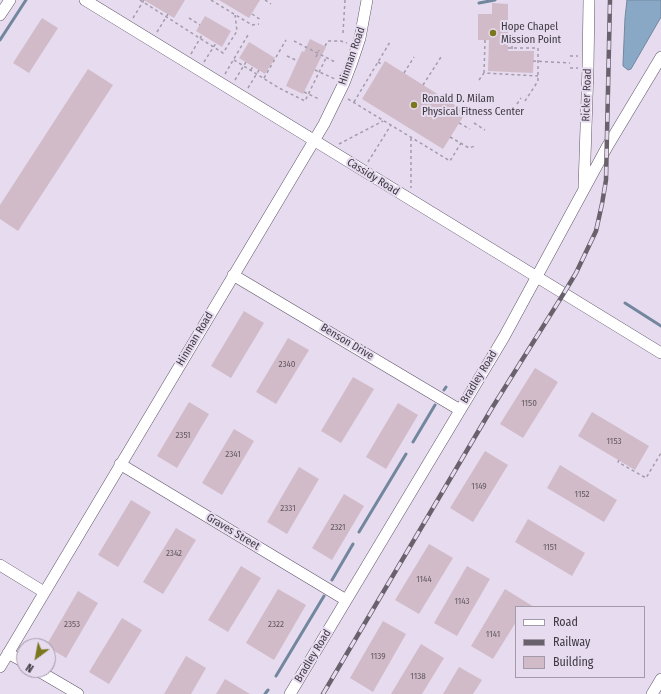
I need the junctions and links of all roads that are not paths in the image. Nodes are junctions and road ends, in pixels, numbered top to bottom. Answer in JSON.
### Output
{"nodes":[{"id":1,"x":10,"y":0,"type":"edge"},
{"id":2,"x":85,"y":0,"type":"edge"},
{"id":3,"x":367,"y":0,"type":"edge"},
{"id":4,"x":589,"y":0,"type":"edge"},
{"id":5,"x":0,"y":16,"type":"edge"},
{"id":6,"x":661,"y":57,"type":"edge"},
{"id":7,"x":314,"y":140,"type":"junction"},
{"id":8,"x":584,"y":190,"type":"junction"},
{"id":9,"x":234,"y":275,"type":"junction"},
{"id":10,"x":536,"y":277,"type":"junction"},
{"id":11,"x":661,"y":353,"type":"edge"},
{"id":12,"x":460,"y":410,"type":"junction"},
{"id":13,"x":120,"y":464,"type":"junction"},
{"id":14,"x":0,"y":565,"type":"edge"},
{"id":15,"x":44,"y":592,"type":"junction"},
{"id":16,"x":346,"y":600,"type":"junction"},
{"id":17,"x":8,"y":653,"type":"junction"},
{"id":18,"x":16,"y":658,"type":"edge"},
{"id":19,"x":0,"y":667,"type":"edge"},
{"id":20,"x":51,"y":678,"type":"edge"},
{"id":21,"x":661,"y":679,"type":"edge"},
{"id":22,"x":78,"y":694,"type":"edge"},
{"id":23,"x":290,"y":694,"type":"edge"},
{"id":24,"x":652,"y":694,"type":"edge"}],
"edges":[{"from":1,"to":5,"type":"street"},
{"from":2,"to":7,"type":"street","name":"Cassidy Road"},
{"from":3,"to":7,"type":"street","name":"Hinman Road"},
{"from":4,"to":8,"type":"street","name":"Ricker Road"},
{"from":6,"to":8,"type":"street","name":"Bradley Road"},
{"from":7,"to":9,"type":"street","name":"Hinman Road"},
{"from":7,"to":10,"type":"street","name":"Cassidy Road"},
{"from":8,"to":10,"type":"street","name":"Bradley Road"},
{"from":9,"to":12,"type":"street","name":"Benson Drive"},
{"from":9,"to":13,"type":"street","name":"Hinman Road"},
{"from":10,"to":11,"type":"street","name":"Cassidy Road"},
{"from":10,"to":12,"type":"street","name":"Bradley Road"},
{"from":12,"to":16,"type":"street","name":"Bradley Road"},
{"from":13,"to":15,"type":"street","name":"Hinman Road"},
{"from":13,"to":16,"type":"street","name":"Graves Street"},
{"from":14,"to":15,"type":"street"},
{"from":15,"to":17,"type":"street","name":"Hinman Road"},
{"from":16,"to":23,"type":"street","name":"Bradley Road"},
{"from":17,"to":18,"type":"street"},
{"from":17,"to":19,"type":"street","name":"Hinman Road"},
{"from":20,"to":22,"type":"street"},
{"from":21,"to":24,"type":"street"}]}
